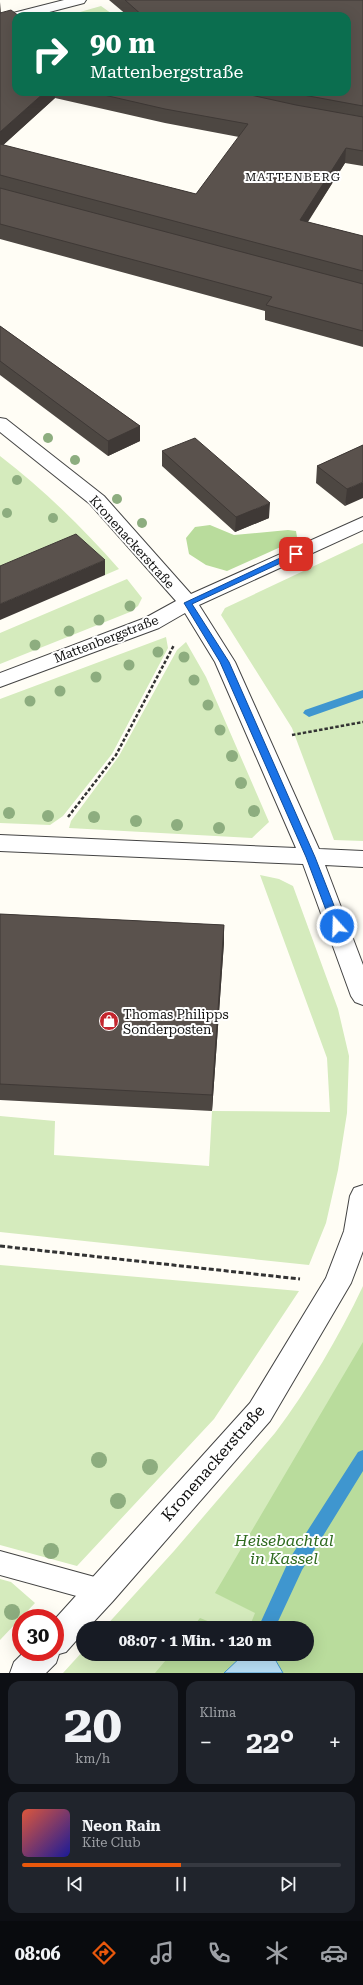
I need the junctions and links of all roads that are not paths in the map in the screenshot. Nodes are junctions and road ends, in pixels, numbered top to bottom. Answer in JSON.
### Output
{"nodes":[{"id":1,"x":79,"y":0,"type":"edge"},
{"id":2,"x":35,"y":12,"type":"edge"},
{"id":3,"x":0,"y":423,"type":"edge"},
{"id":4,"x":363,"y":523,"type":"edge"},
{"id":5,"x":188,"y":603,"type":"junction"},
{"id":6,"x":0,"y":680,"type":"edge"},
{"id":7,"x":0,"y":843,"type":"edge"},
{"id":8,"x":311,"y":857,"type":"junction"},
{"id":9,"x":363,"y":858,"type":"edge"},
{"id":10,"x":363,"y":996,"type":"edge"},
{"id":11,"x":363,"y":1196,"type":"edge"},
{"id":12,"x":0,"y":1563,"type":"edge"},
{"id":13,"x":102,"y":1591,"type":"junction"},
{"id":14,"x":64,"y":1631,"type":"edge"},
{"id":15,"x":36,"y":1661,"type":"edge"},
{"id":16,"x":25,"y":1673,"type":"edge"}],
"edges":[{"from":1,"to":2,"type":"street"},
{"from":3,"to":5,"type":"street","name":"Kronenackerstraße"},
{"from":4,"to":5,"type":"street","name":"Mattenbergstraße"},
{"from":5,"to":6,"type":"street","name":"Mattenbergstraße"},
{"from":5,"to":8,"type":"street","name":"Kronenackerstraße"},
{"from":7,"to":8,"type":"street"},
{"from":8,"to":9,"type":"street"},
{"from":8,"to":10,"type":"street","name":"Kronenackerstraße"},
{"from":11,"to":13,"type":"street","name":"Kronenackerstraße"},
{"from":12,"to":13,"type":"lane"},
{"from":13,"to":14,"type":"street","name":"Kronenackerstraße"},
{"from":15,"to":16,"type":"street"}]}
